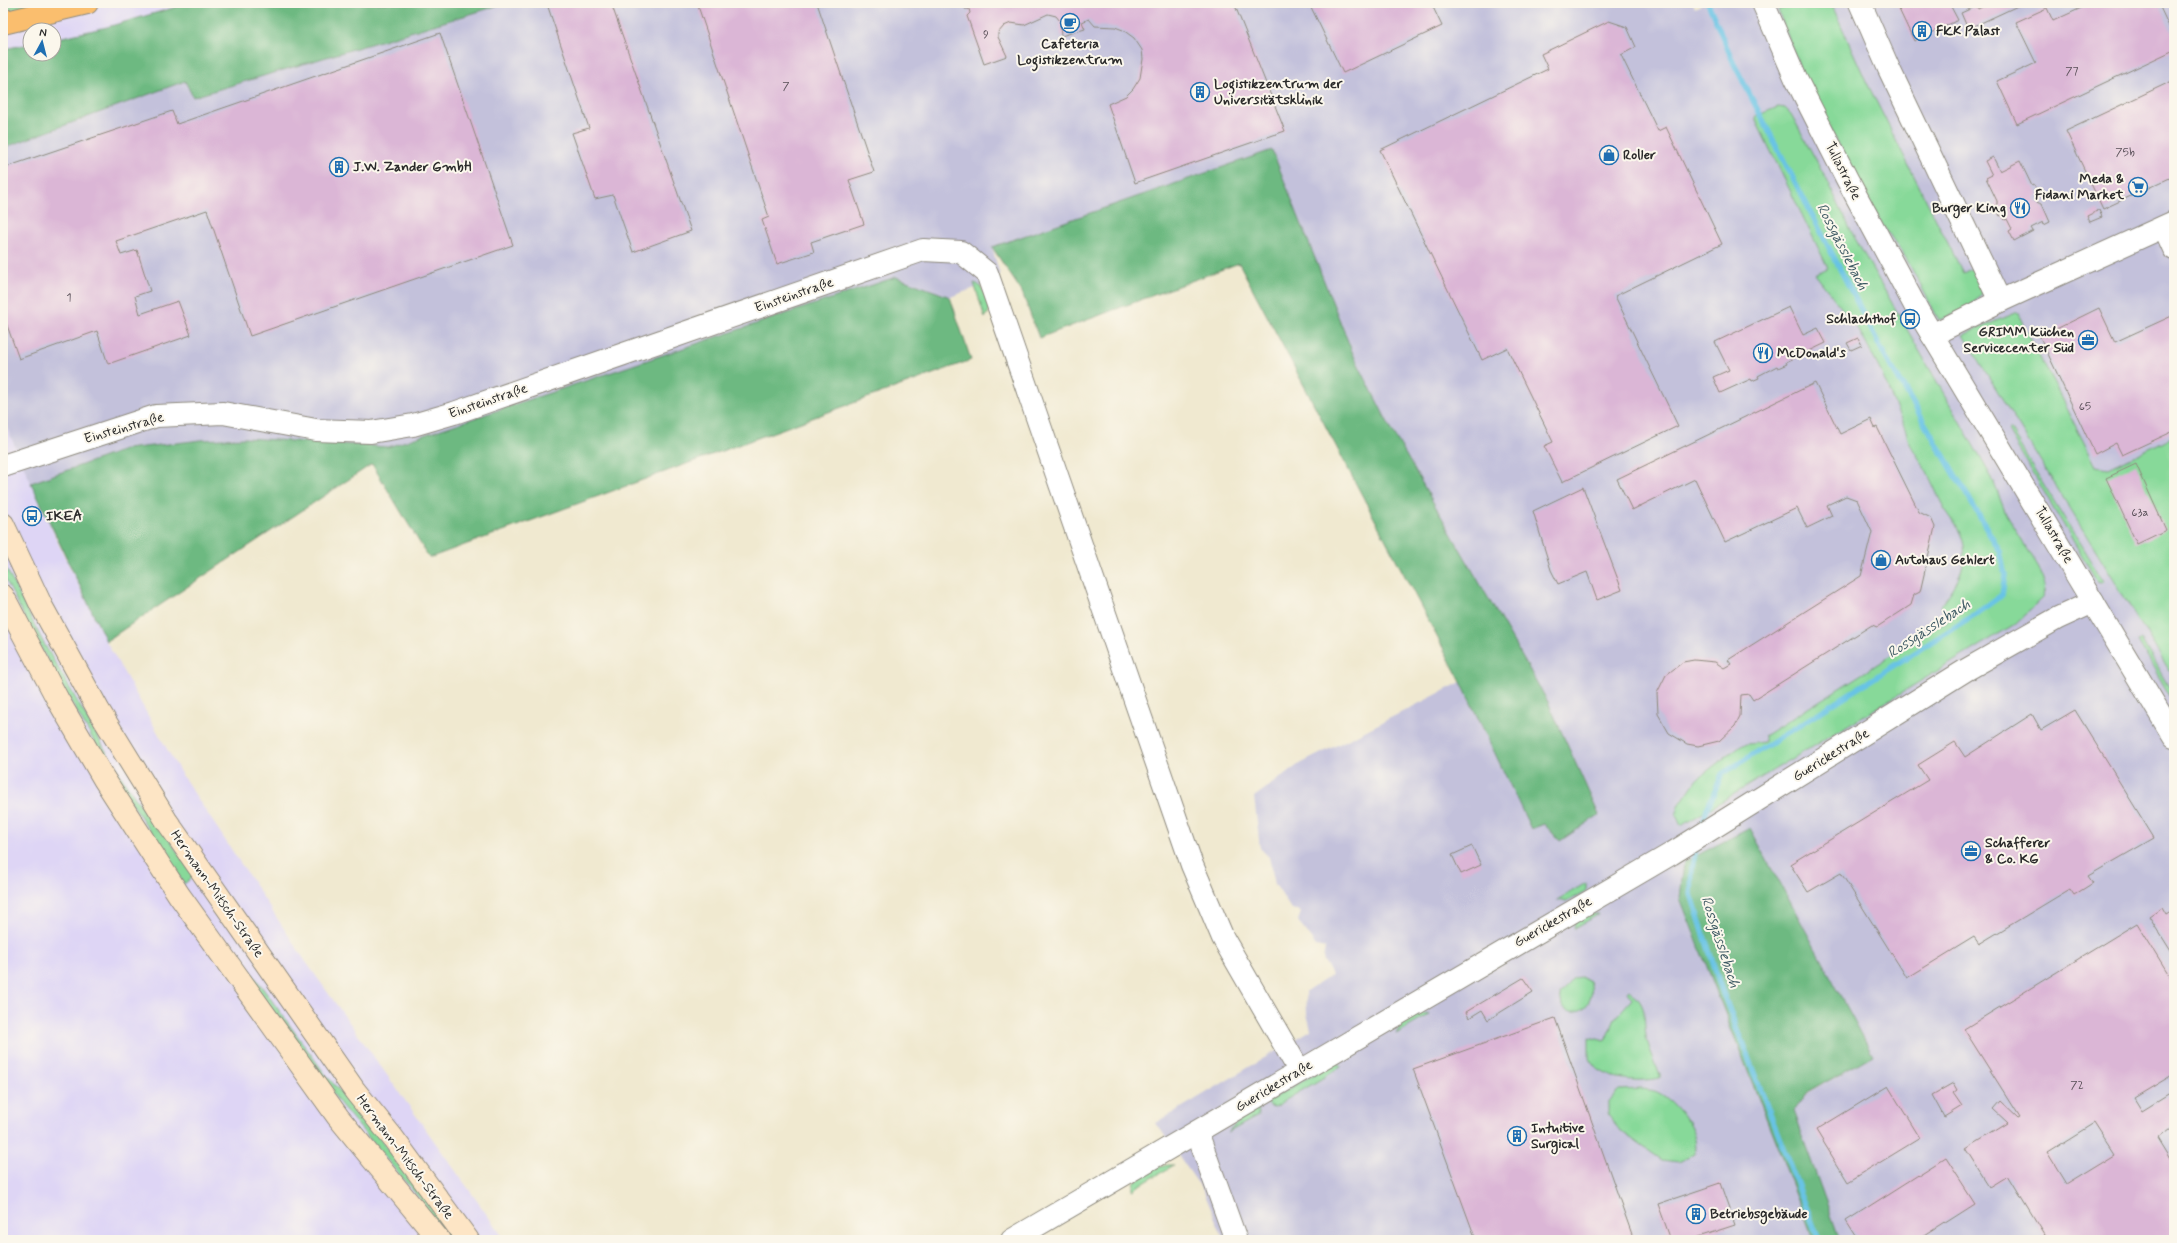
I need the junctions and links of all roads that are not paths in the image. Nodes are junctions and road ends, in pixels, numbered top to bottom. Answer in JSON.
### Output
{"nodes":[{"id":1,"x":87,"y":3,"type":"edge"},
{"id":2,"x":1763,"y":3,"type":"edge"},
{"id":3,"x":1860,"y":3,"type":"edge"},
{"id":4,"x":3,"y":23,"type":"edge"},
{"id":5,"x":2169,"y":224,"type":"edge"},
{"id":6,"x":2174,"y":249,"type":"edge"},
{"id":7,"x":2000,"y":301,"type":"junction"},
{"id":8,"x":1932,"y":335,"type":"junction"},
{"id":9,"x":3,"y":466,"type":"edge"},
{"id":10,"x":3,"y":524,"type":"edge"},
{"id":11,"x":3,"y":596,"type":"edge"},
{"id":12,"x":2093,"y":602,"type":"junction"},
{"id":13,"x":2174,"y":737,"type":"edge"},
{"id":14,"x":222,"y":902,"type":"junction"},
{"id":15,"x":197,"y":919,"type":"junction"},
{"id":16,"x":1299,"y":1070,"type":"junction"},
{"id":17,"x":1197,"y":1132,"type":"junction"},
{"id":18,"x":439,"y":1240,"type":"edge"},
{"id":19,"x":468,"y":1240,"type":"edge"},
{"id":20,"x":1012,"y":1240,"type":"edge"},
{"id":21,"x":1236,"y":1240,"type":"edge"}],
"edges":[{"from":1,"to":4,"type":"main road"},
{"from":2,"to":8,"type":"street","name":"Tullastraße"},
{"from":3,"to":7,"type":"street"},
{"from":5,"to":6,"type":"street"},
{"from":5,"to":7,"type":"street"},
{"from":7,"to":8,"type":"street"},
{"from":8,"to":12,"type":"street","name":"Tullastraße"},
{"from":9,"to":16,"type":"street","name":"Einsteinstraße"},
{"from":10,"to":14,"type":"main road","name":"Hermann-Mitsch-Straße"},
{"from":11,"to":15,"type":"main road","name":"Hermann-Mitsch-Straße"},
{"from":12,"to":13,"type":"street","name":"Tullastraße"},
{"from":12,"to":16,"type":"street","name":"Guerickestraße"},
{"from":14,"to":15,"type":"main road"},
{"from":14,"to":19,"type":"main road","name":"Hermann-Mitsch-Straße"},
{"from":15,"to":18,"type":"main road","name":"Hermann-Mitsch-Straße"},
{"from":16,"to":17,"type":"street","name":"Guerickestraße"},
{"from":17,"to":20,"type":"street","name":"Guerickestraße"},
{"from":17,"to":21,"type":"street"}]}
